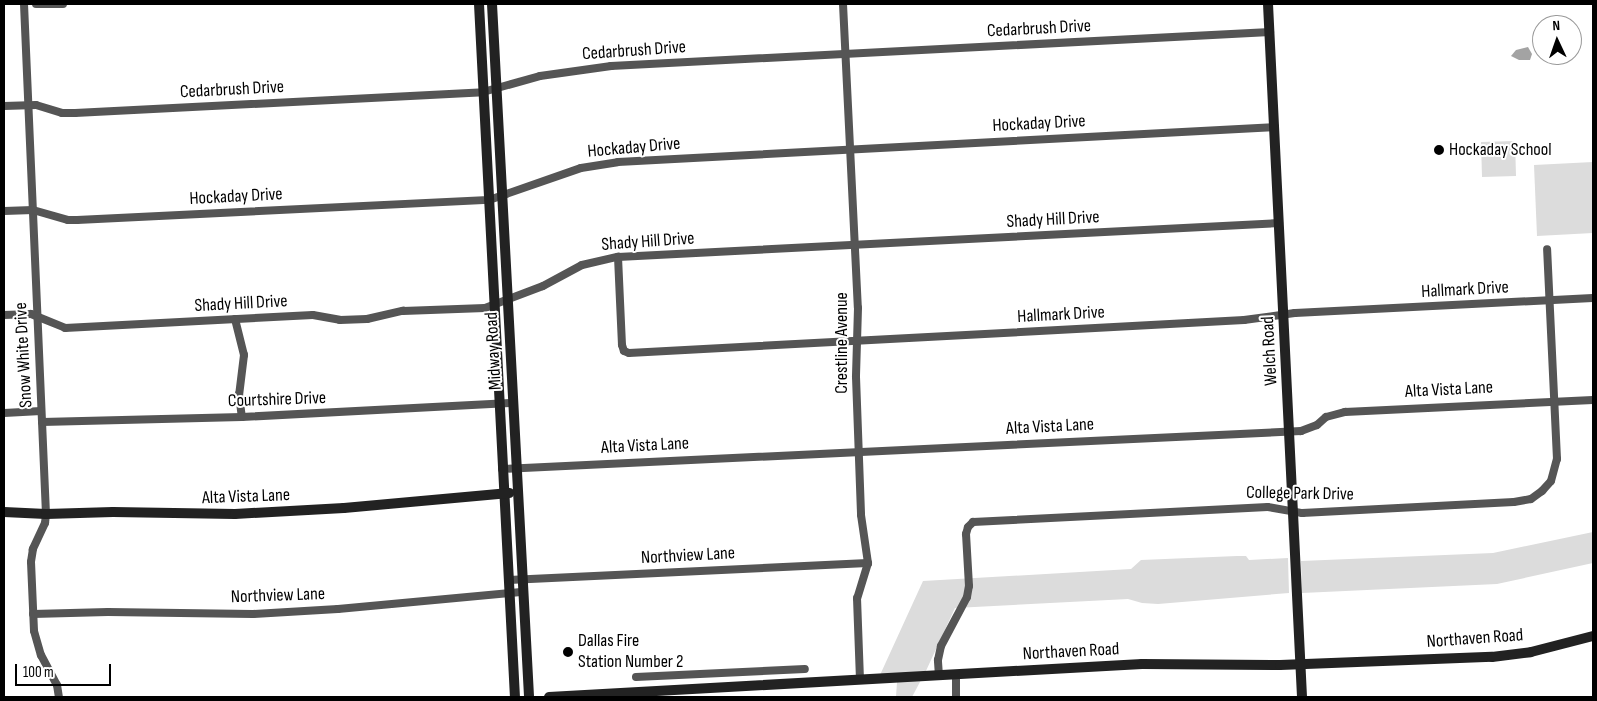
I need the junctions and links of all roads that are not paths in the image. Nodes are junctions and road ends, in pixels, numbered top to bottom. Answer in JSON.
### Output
{"nodes":[{"id":1,"x":24,"y":4,"type":"edge"},
{"id":2,"x":36,"y":4,"type":"edge"},
{"id":3,"x":63,"y":4,"type":"edge"},
{"id":4,"x":479,"y":4,"type":"edge"},
{"id":5,"x":492,"y":4,"type":"edge"},
{"id":6,"x":843,"y":4,"type":"edge"},
{"id":7,"x":1268,"y":4,"type":"edge"},
{"id":8,"x":1270,"y":32,"type":"junction"},
{"id":9,"x":845,"y":54,"type":"junction"},
{"id":10,"x":496,"y":88,"type":"junction"},
{"id":11,"x":483,"y":92,"type":"junction"},
{"id":12,"x":28,"y":105,"type":"junction"},
{"id":13,"x":4,"y":106,"type":"edge"},
{"id":14,"x":1275,"y":127,"type":"junction"},
{"id":15,"x":850,"y":149,"type":"junction"},
{"id":16,"x":502,"y":195,"type":"junction"},
{"id":17,"x":489,"y":200,"type":"junction"},
{"id":18,"x":32,"y":210,"type":"junction"},
{"id":19,"x":4,"y":211,"type":"edge"},
{"id":20,"x":1279,"y":223,"type":"junction"},
{"id":21,"x":855,"y":245,"type":"junction"},
{"id":22,"x":1547,"y":249,"type":"dead end"},
{"id":23,"x":618,"y":258,"type":"junction"},
{"id":24,"x":508,"y":298,"type":"junction"},
{"id":25,"x":1593,"y":298,"type":"edge"},
{"id":26,"x":1549,"y":300,"type":"junction"},
{"id":27,"x":494,"y":304,"type":"junction"},
{"id":28,"x":1284,"y":314,"type":"junction"},
{"id":29,"x":4,"y":315,"type":"edge"},
{"id":30,"x":37,"y":316,"type":"junction"},
{"id":31,"x":235,"y":319,"type":"junction"},
{"id":32,"x":857,"y":341,"type":"junction"},
{"id":33,"x":1593,"y":400,"type":"edge"},
{"id":34,"x":1554,"y":402,"type":"junction"},
{"id":35,"x":513,"y":403,"type":"junction"},
{"id":36,"x":499,"y":404,"type":"junction"},
{"id":37,"x":41,"y":411,"type":"junction"},
{"id":38,"x":4,"y":413,"type":"edge"},
{"id":39,"x":242,"y":417,"type":"junction"},
{"id":40,"x":42,"y":422,"type":"junction"},
{"id":41,"x":1290,"y":432,"type":"junction"},
{"id":42,"x":859,"y":452,"type":"junction"},
{"id":43,"x":517,"y":468,"type":"junction"},
{"id":44,"x":502,"y":469,"type":"junction"},
{"id":45,"x":504,"y":493,"type":"junction"},
{"id":46,"x":518,"y":493,"type":"junction"},
{"id":47,"x":4,"y":512,"type":"edge"},
{"id":48,"x":1294,"y":512,"type":"junction"},
{"id":49,"x":46,"y":514,"type":"junction"},
{"id":50,"x":868,"y":563,"type":"junction"},
{"id":51,"x":523,"y":579,"type":"junction"},
{"id":52,"x":509,"y":580,"type":"junction"},
{"id":53,"x":509,"y":592,"type":"junction"},
{"id":54,"x":523,"y":592,"type":"junction"},
{"id":55,"x":33,"y":614,"type":"junction"},
{"id":56,"x":1593,"y":636,"type":"edge"},
{"id":57,"x":1301,"y":665,"type":"junction"},
{"id":58,"x":805,"y":669,"type":"dead end"},
{"id":59,"x":781,"y":670,"type":"junction"},
{"id":60,"x":956,"y":675,"type":"junction"},
{"id":61,"x":671,"y":676,"type":"junction"},
{"id":62,"x":939,"y":676,"type":"junction"},
{"id":63,"x":636,"y":677,"type":"dead end"},
{"id":64,"x":860,"y":680,"type":"junction"},
{"id":65,"x":781,"y":684,"type":"junction"},
{"id":66,"x":671,"y":690,"type":"junction"},
{"id":67,"x":60,"y":697,"type":"edge"},
{"id":68,"x":515,"y":697,"type":"edge"},
{"id":69,"x":529,"y":697,"type":"edge"},
{"id":70,"x":549,"y":697,"type":"edge"},
{"id":71,"x":956,"y":697,"type":"edge"},
{"id":72,"x":1302,"y":697,"type":"edge"}],
"edges":[{"from":1,"to":12,"type":"street","name":"Snow White Drive"},
{"from":2,"to":3,"type":"street"},
{"from":4,"to":11,"type":"street","name":"Midway Road"},
{"from":5,"to":10,"type":"street","name":"Midway Road"},
{"from":6,"to":9,"type":"street","name":"Crestline Avenue"},
{"from":7,"to":8,"type":"street","name":"Welch Road"},
{"from":8,"to":9,"type":"street","name":"Cedarbrush Drive"},
{"from":8,"to":14,"type":"street","name":"Welch Road"},
{"from":9,"to":10,"type":"street","name":"Cedarbrush Drive"},
{"from":9,"to":15,"type":"street","name":"Crestline Avenue"},
{"from":10,"to":11,"type":"street","name":"Cedarbrush Drive"},
{"from":10,"to":16,"type":"street","name":"Midway Road"},
{"from":11,"to":12,"type":"street","name":"Cedarbrush Drive"},
{"from":11,"to":17,"type":"street","name":"Midway Road"},
{"from":12,"to":13,"type":"street","name":"Cedarbrush Drive"},
{"from":12,"to":18,"type":"street","name":"Snow White Drive"},
{"from":14,"to":15,"type":"street","name":"Hockaday Drive"},
{"from":14,"to":20,"type":"street","name":"Welch Road"},
{"from":15,"to":16,"type":"street","name":"Hockaday Drive"},
{"from":15,"to":21,"type":"street","name":"Crestline Avenue"},
{"from":16,"to":17,"type":"street","name":"Hockaday Drive"},
{"from":16,"to":24,"type":"street","name":"Midway Road"},
{"from":17,"to":18,"type":"street","name":"Hockaday Drive"},
{"from":17,"to":27,"type":"street","name":"Midway Road"},
{"from":18,"to":19,"type":"street","name":"Hockaday Drive"},
{"from":18,"to":30,"type":"street","name":"Snow White Drive"},
{"from":20,"to":21,"type":"street","name":"Shady Hill Drive"},
{"from":20,"to":28,"type":"street","name":"Welch Road"},
{"from":21,"to":23,"type":"street","name":"Shady Hill Drive"},
{"from":21,"to":32,"type":"street","name":"Crestline Avenue"},
{"from":22,"to":26,"type":"street","name":"College Park Drive"},
{"from":23,"to":24,"type":"street","name":"Shady Hill Drive"},
{"from":23,"to":32,"type":"street","name":"Hallmark Drive"},
{"from":24,"to":27,"type":"street","name":"Shady Hill Drive"},
{"from":24,"to":35,"type":"street","name":"Midway Road"},
{"from":25,"to":26,"type":"street","name":"Hallmark Drive"},
{"from":26,"to":28,"type":"street","name":"Hallmark Drive"},
{"from":26,"to":34,"type":"street","name":"College Park Drive"},
{"from":27,"to":31,"type":"street","name":"Shady Hill Drive"},
{"from":27,"to":36,"type":"street","name":"Midway Road"},
{"from":28,"to":32,"type":"street","name":"Hallmark Drive"},
{"from":28,"to":41,"type":"street","name":"Welch Road"},
{"from":29,"to":30,"type":"street","name":"Shady Hill Drive"},
{"from":30,"to":31,"type":"street","name":"Shady Hill Drive"},
{"from":30,"to":37,"type":"street","name":"Snow White Drive"},
{"from":31,"to":39,"type":"street"},
{"from":32,"to":42,"type":"street","name":"Crestline Avenue"},
{"from":33,"to":34,"type":"street","name":"Alta Vista Lane"},
{"from":34,"to":41,"type":"street","name":"Alta Vista Lane"},
{"from":34,"to":48,"type":"street","name":"College Park Drive"},
{"from":35,"to":36,"type":"street","name":"Courtshire Drive"},
{"from":35,"to":43,"type":"street","name":"Midway Road"},
{"from":36,"to":39,"type":"street","name":"Courtshire Drive"},
{"from":36,"to":44,"type":"street","name":"Midway Road"},
{"from":37,"to":38,"type":"street"},
{"from":37,"to":40,"type":"street","name":"Snow White Drive"},
{"from":39,"to":40,"type":"street","name":"Courtshire Drive"},
{"from":40,"to":49,"type":"street","name":"Snow White Drive"},
{"from":41,"to":42,"type":"street","name":"Alta Vista Lane"},
{"from":41,"to":48,"type":"street","name":"Welch Road"},
{"from":42,"to":43,"type":"street","name":"Alta Vista Lane"},
{"from":42,"to":50,"type":"street","name":"Crestline Avenue"},
{"from":43,"to":44,"type":"street","name":"Alta Vista Lane"},
{"from":43,"to":46,"type":"street","name":"Midway Road"},
{"from":44,"to":45,"type":"street","name":"Midway Road"},
{"from":45,"to":46,"type":"street","name":"Alta Vista Lane"},
{"from":45,"to":49,"type":"street","name":"Alta Vista Lane"},
{"from":45,"to":52,"type":"street","name":"Midway Road"},
{"from":46,"to":51,"type":"street","name":"Midway Road"},
{"from":47,"to":49,"type":"street","name":"Alta Vista Lane"},
{"from":48,"to":57,"type":"street","name":"Welch Road"},
{"from":48,"to":62,"type":"street","name":"College Park Drive"},
{"from":49,"to":55,"type":"street","name":"Snow White Drive"},
{"from":50,"to":51,"type":"street","name":"Northview Lane"},
{"from":50,"to":64,"type":"street","name":"Crestline Avenue"},
{"from":51,"to":52,"type":"street","name":"Northview Lane"},
{"from":51,"to":54,"type":"street","name":"Midway Road"},
{"from":52,"to":53,"type":"street","name":"Midway Road"},
{"from":53,"to":54,"type":"street","name":"Northview Lane"},
{"from":53,"to":55,"type":"street","name":"Northview Lane"},
{"from":53,"to":68,"type":"street","name":"Midway Road"},
{"from":54,"to":69,"type":"street","name":"Midway Road"},
{"from":55,"to":67,"type":"street","name":"Snow White Drive"},
{"from":56,"to":57,"type":"street","name":"Northaven Road"},
{"from":57,"to":60,"type":"street","name":"Northaven Road"},
{"from":57,"to":72,"type":"street","name":"Welch Road"},
{"from":58,"to":59,"type":"street"},
{"from":59,"to":61,"type":"street"},
{"from":59,"to":65,"type":"street"},
{"from":60,"to":62,"type":"street","name":"Northaven Road"},
{"from":60,"to":71,"type":"street"},
{"from":61,"to":63,"type":"street"},
{"from":61,"to":66,"type":"street"},
{"from":62,"to":64,"type":"street","name":"Northaven Road"},
{"from":64,"to":65,"type":"street","name":"Northaven Road"},
{"from":65,"to":66,"type":"street","name":"Northaven Road"},
{"from":66,"to":70,"type":"street","name":"Northaven Road"}]}
